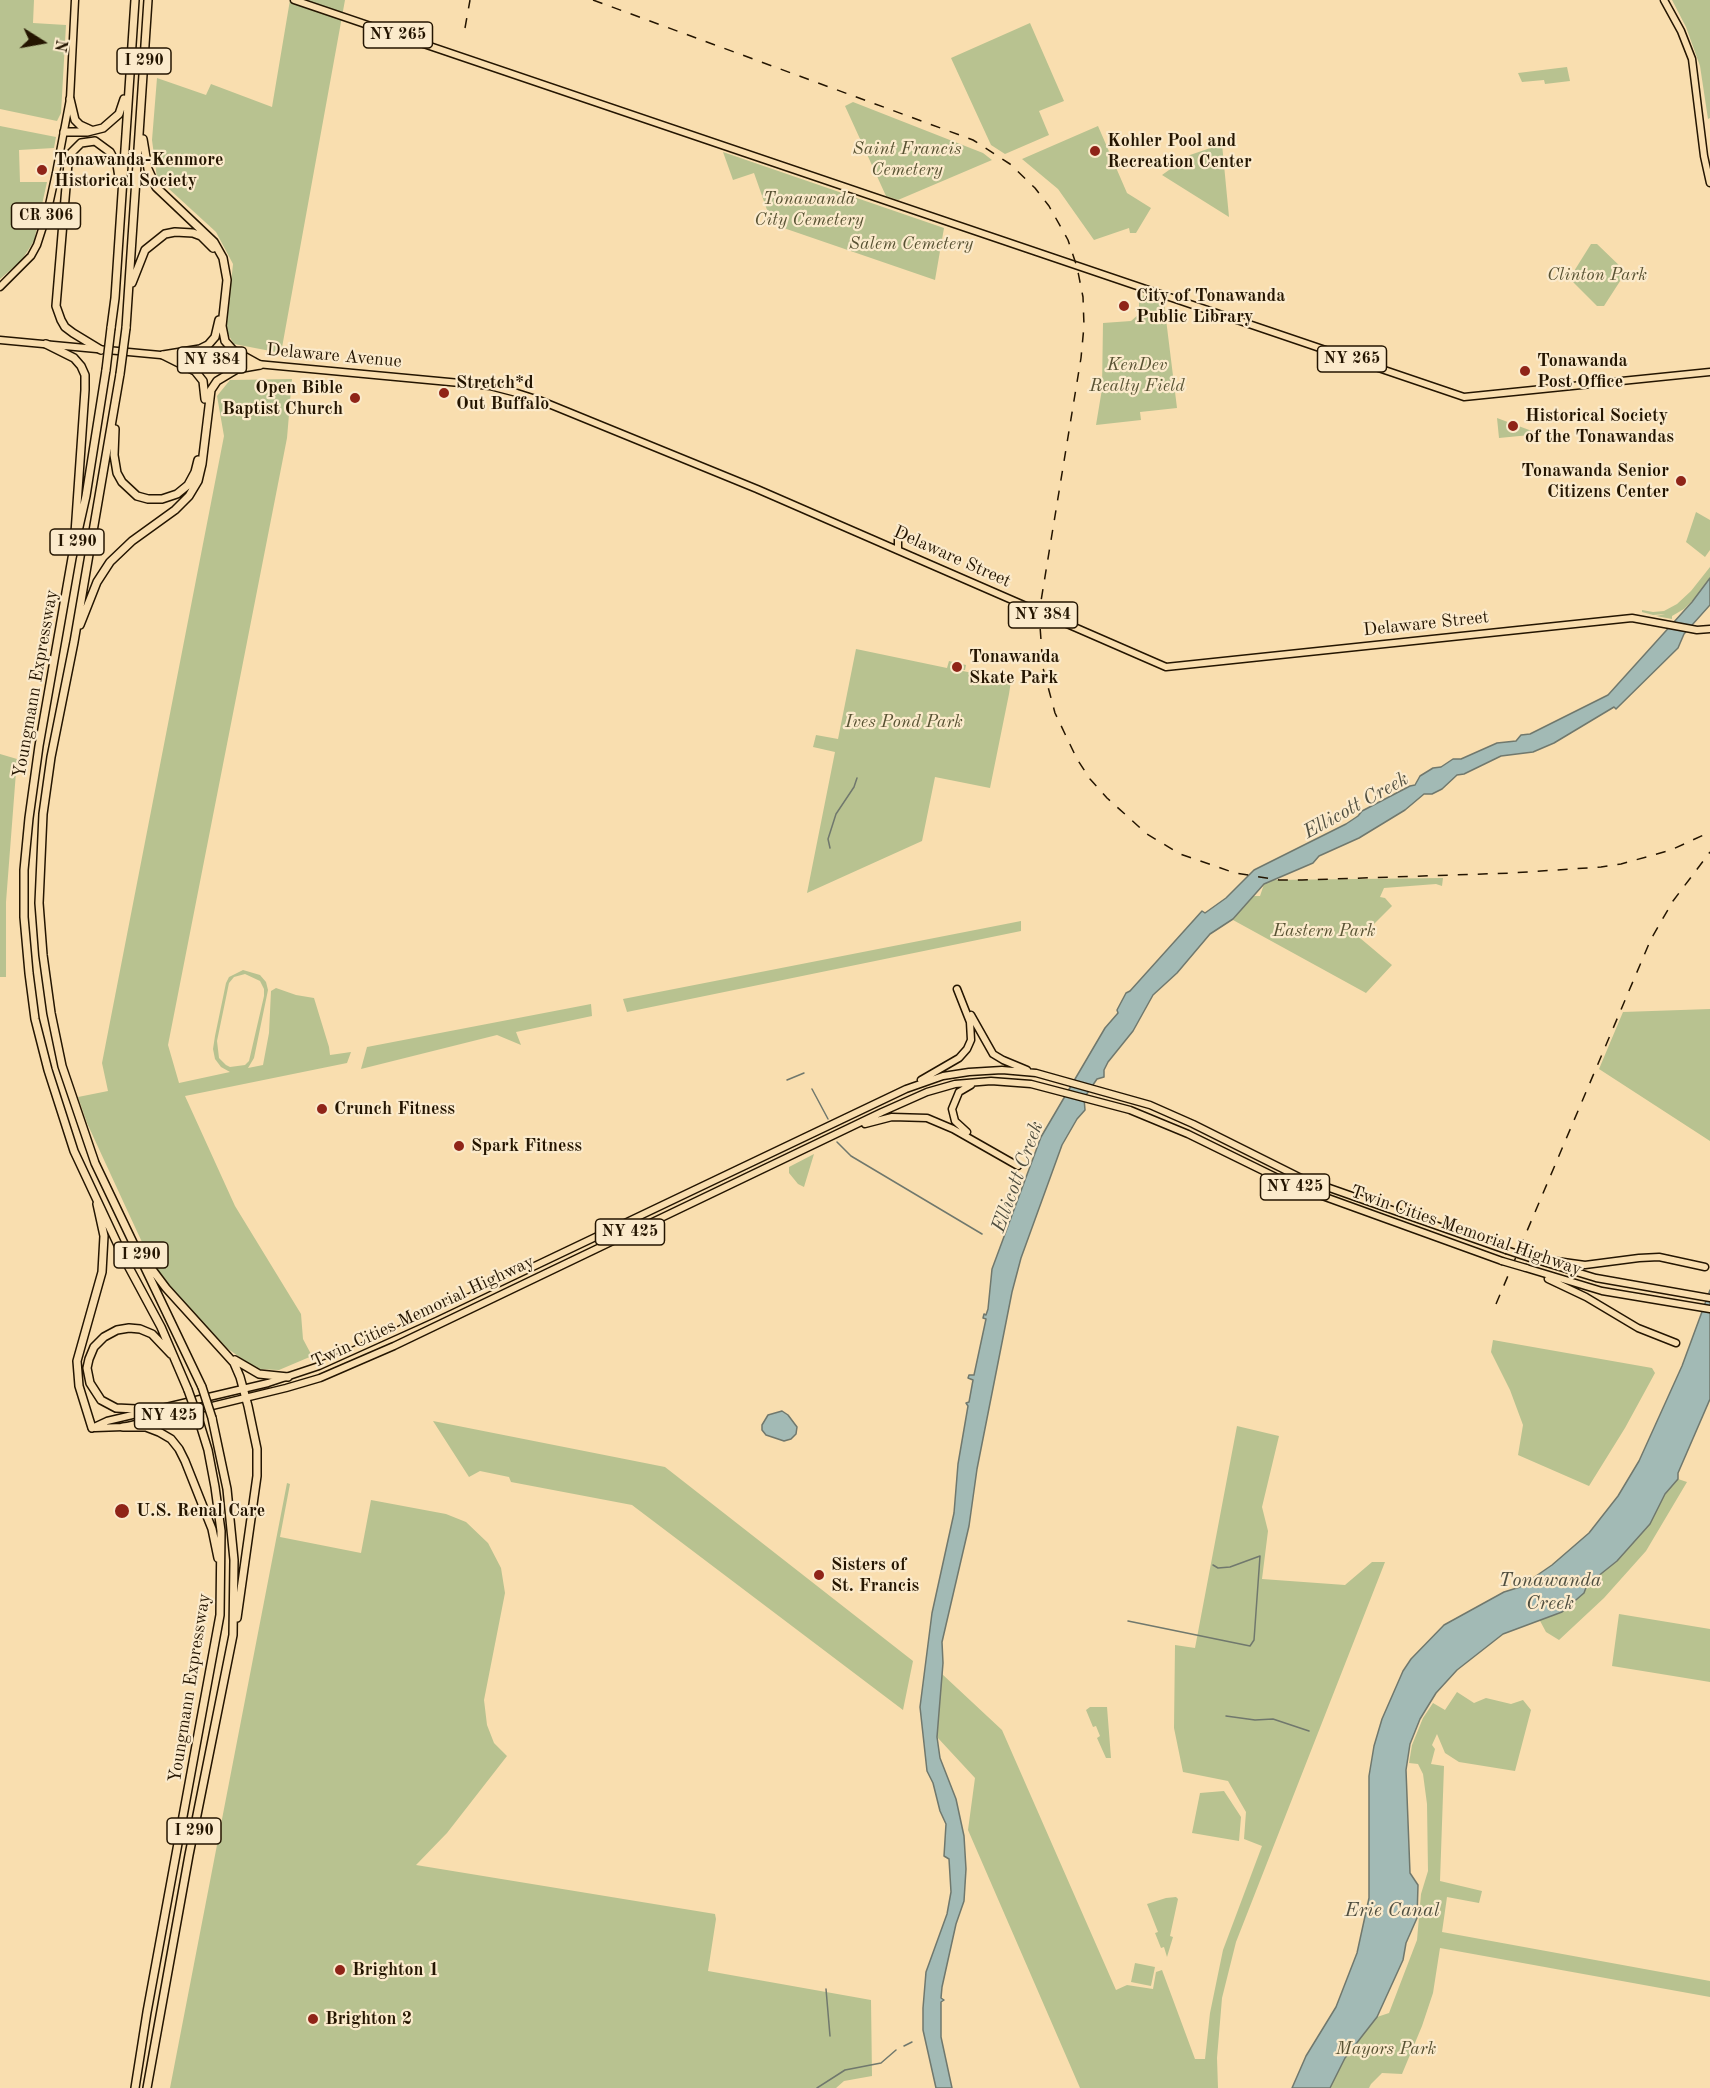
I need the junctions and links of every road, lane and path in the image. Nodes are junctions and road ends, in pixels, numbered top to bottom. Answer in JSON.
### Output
{"nodes":[{"id":1,"x":75,"y":0,"type":"edge"},
{"id":2,"x":135,"y":0,"type":"edge"},
{"id":3,"x":148,"y":0,"type":"edge"},
{"id":4,"x":294,"y":0,"type":"edge"},
{"id":5,"x":1664,"y":0,"type":"edge"},
{"id":6,"x":130,"y":58,"type":"junction"},
{"id":7,"x":69,"y":99,"type":"junction"},
{"id":8,"x":140,"y":121,"type":"junction"},
{"id":9,"x":94,"y":131,"type":"junction"},
{"id":10,"x":64,"y":132,"type":"junction"},
{"id":11,"x":95,"y":141,"type":"junction"},
{"id":12,"x":1704,"y":148,"type":"junction"},
{"id":13,"x":1710,"y":160,"type":"edge"},
{"id":14,"x":1710,"y":183,"type":"edge"},
{"id":15,"x":121,"y":194,"type":"junction"},
{"id":16,"x":0,"y":287,"type":"edge"},
{"id":17,"x":129,"y":291,"type":"junction"},
{"id":18,"x":0,"y":340,"type":"edge"},
{"id":19,"x":46,"y":344,"type":"junction"},
{"id":20,"x":100,"y":350,"type":"junction"},
{"id":21,"x":163,"y":355,"type":"junction"},
{"id":22,"x":260,"y":364,"type":"junction"},
{"id":23,"x":1710,"y":372,"type":"edge"},
{"id":24,"x":487,"y":386,"type":"joint"},
{"id":25,"x":115,"y":411,"type":"junction"},
{"id":26,"x":904,"y":534,"type":"dead end"},
{"id":27,"x":898,"y":550,"type":"junction"},
{"id":28,"x":72,"y":558,"type":"junction"},
{"id":29,"x":1708,"y":629,"type":"edge"},
{"id":30,"x":74,"y":642,"type":"junction"},
{"id":31,"x":1036,"y":1073,"type":"junction"},
{"id":32,"x":979,"y":1082,"type":"junction"},
{"id":33,"x":906,"y":1089,"type":"junction"},
{"id":34,"x":849,"y":1128,"type":"junction"},
{"id":35,"x":92,"y":1187,"type":"junction"},
{"id":36,"x":138,"y":1248,"type":"junction"},
{"id":37,"x":1531,"y":1257,"type":"junction"},
{"id":38,"x":1705,"y":1267,"type":"dead end"},
{"id":39,"x":1529,"y":1269,"type":"junction"},
{"id":40,"x":1710,"y":1298,"type":"edge"},
{"id":41,"x":1710,"y":1309,"type":"edge"},
{"id":42,"x":1676,"y":1343,"type":"dead end"},
{"id":43,"x":226,"y":1352,"type":"junction"},
{"id":44,"x":178,"y":1366,"type":"junction"},
{"id":45,"x":288,"y":1377,"type":"junction"},
{"id":46,"x":243,"y":1389,"type":"junction"},
{"id":47,"x":246,"y":1398,"type":"junction"},
{"id":48,"x":157,"y":1410,"type":"junction"},
{"id":49,"x":123,"y":1427,"type":"junction"},
{"id":50,"x":92,"y":1428,"type":"junction"},
{"id":51,"x":222,"y":1579,"type":"junction"},
{"id":52,"x":233,"y":1635,"type":"junction"},
{"id":53,"x":135,"y":2088,"type":"edge"},
{"id":54,"x":147,"y":2088,"type":"edge"}],
"edges":[{"from":1,"to":7,"type":"main road","number":"CR 306"},
{"from":2,"to":6,"type":"highway","name":"Youngmann Expressway","number":"I 290"},
{"from":3,"to":8,"type":"highway","name":"Youngmann Expressway","number":"I 290"},
{"from":4,"to":23,"type":"main road","number":"NY 265"},
{"from":5,"to":12,"type":"main road"},
{"from":6,"to":9,"type":"highway"},
{"from":6,"to":15,"type":"highway","name":"Youngmann Expressway","number":"I 290"},
{"from":7,"to":9,"type":"highway"},
{"from":7,"to":10,"type":"main road","number":"CR 306"},
{"from":8,"to":17,"type":"highway","name":"Youngmann Expressway","number":"I 290"},
{"from":8,"to":22,"type":"highway"},
{"from":9,"to":10,"type":"highway"},
{"from":10,"to":11,"type":"highway"},
{"from":10,"to":16,"type":"main road","number":"CR 306"},
{"from":11,"to":15,"type":"highway"},
{"from":11,"to":20,"type":"highway"},
{"from":12,"to":13,"type":"main road"},
{"from":12,"to":14,"type":"main road"},
{"from":15,"to":28,"type":"highway","name":"Youngmann Expressway","number":"I 290","bridge":true},
{"from":17,"to":21,"type":"highway"},
{"from":17,"to":25,"type":"highway","name":"Youngmann Expressway","number":"I 290","bridge":true},
{"from":18,"to":19,"type":"main road","name":"Delaware Avenue","number":"NY 384"},
{"from":19,"to":20,"type":"main road","name":"Delaware Avenue","number":"NY 384"},
{"from":19,"to":28,"type":"highway"},
{"from":20,"to":21,"type":"main road","name":"Delaware Avenue","number":"NY 384"},
{"from":21,"to":22,"type":"main road","name":"Delaware Avenue","number":"NY 384"},
{"from":21,"to":25,"type":"highway"},
{"from":22,"to":24,"type":"main road","name":"Delaware Avenue","number":"NY 384"},
{"from":22,"to":30,"type":"highway"},
{"from":24,"to":27,"type":"main road","name":"Delaware Street","number":"NY 384"},
{"from":25,"to":30,"type":"highway","name":"Youngmann Expressway","number":"I 290"},
{"from":26,"to":27,"type":"main road"},
{"from":27,"to":29,"type":"main road","name":"Delaware Street","number":"NY 384"},
{"from":28,"to":35,"type":"highway","name":"Youngmann Expressway","number":"I 290"},
{"from":30,"to":36,"type":"highway","name":"Youngmann Expressway","number":"I 290"},
{"from":31,"to":33,"type":"main road","name":"Twin Cities Memorial Highway","number":"NY 425"},
{"from":31,"to":33,"type":"main road"},
{"from":31,"to":37,"type":"main road","name":"Twin Cities Memorial Highway","number":"NY 425","bridge":true},
{"from":32,"to":34,"type":"main road","name":"Twin Cities Memorial Highway","number":"NY 425"},
{"from":32,"to":34,"type":"main road"},
{"from":32,"to":39,"type":"main road","name":"Twin Cities Memorial Highway","number":"NY 425","bridge":true},
{"from":33,"to":45,"type":"main road","name":"Twin Cities Memorial Highway","number":"NY 425"},
{"from":34,"to":47,"type":"main road","name":"Twin Cities Memorial Highway","number":"NY 425"},
{"from":35,"to":44,"type":"highway","name":"Youngmann Expressway","number":"I 290"},
{"from":35,"to":50,"type":"highway"},
{"from":36,"to":43,"type":"highway"},
{"from":36,"to":52,"type":"highway","name":"Youngmann Expressway","number":"I 290","bridge":true},
{"from":37,"to":38,"type":"main road"},
{"from":37,"to":40,"type":"main road","name":"Twin Cities Memorial Highway"},
{"from":39,"to":41,"type":"main road","name":"Twin Cities Memorial Highway","number":"NY 425"},
{"from":39,"to":42,"type":"main road"},
{"from":43,"to":45,"type":"highway"},
{"from":43,"to":46,"type":"highway"},
{"from":44,"to":48,"type":"highway"},
{"from":44,"to":51,"type":"highway","name":"Youngmann Expressway","number":"I 290","bridge":true},
{"from":45,"to":46,"type":"main road","name":"Twin Cities Memorial Highway","number":"NY 425"},
{"from":46,"to":47,"type":"highway"},
{"from":46,"to":48,"type":"main road","name":"Twin Cities Memorial Highway","number":"NY 425"},
{"from":47,"to":49,"type":"main road","name":"Twin Cities Memorial Highway","number":"NY 425"},
{"from":47,"to":52,"type":"highway"},
{"from":48,"to":50,"type":"main road","name":"Twin Cities Memorial Highway"},
{"from":49,"to":50,"type":"main road","name":"Twin Cities Memorial Highway","number":"NY 425"},
{"from":49,"to":51,"type":"highway"},
{"from":51,"to":53,"type":"highway","name":"Youngmann Expressway","number":"I 290"},
{"from":52,"to":54,"type":"highway","name":"Youngmann Expressway","number":"I 290"}]}
